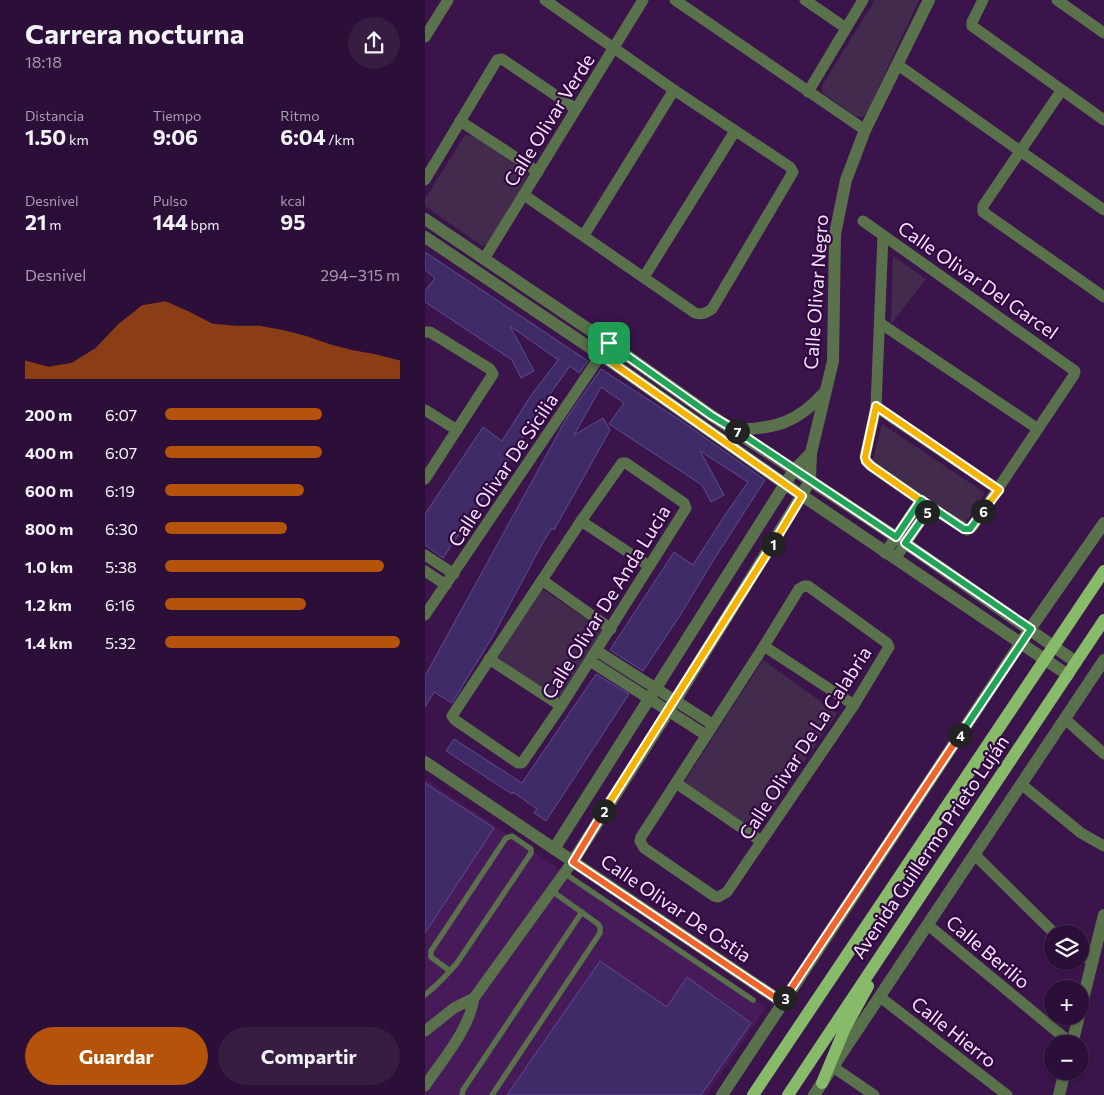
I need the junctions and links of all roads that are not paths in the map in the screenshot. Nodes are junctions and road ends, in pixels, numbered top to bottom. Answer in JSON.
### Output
{"nodes":[{"id":1,"x":448,"y":0,"type":"edge"},
{"id":2,"x":545,"y":0,"type":"edge"},
{"id":3,"x":643,"y":0,"type":"edge"},
{"id":4,"x":675,"y":0,"type":"edge"},
{"id":5,"x":805,"y":0,"type":"edge"},
{"id":6,"x":863,"y":0,"type":"edge"},
{"id":7,"x":929,"y":0,"type":"edge"},
{"id":8,"x":983,"y":0,"type":"edge"},
{"id":9,"x":1057,"y":0,"type":"edge"},
{"id":10,"x":846,"y":28,"type":"junction"},
{"id":11,"x":1104,"y":33,"type":"edge"},
{"id":12,"x":425,"y":37,"type":"edge"},
{"id":13,"x":614,"y":47,"type":"junction"},
{"id":14,"x":898,"y":65,"type":"junction"},
{"id":15,"x":674,"y":90,"type":"junction"},
{"id":16,"x":1061,"y":91,"type":"junction"},
{"id":17,"x":808,"y":92,"type":"junction"},
{"id":18,"x":576,"y":110,"type":"junction"},
{"id":19,"x":1104,"y":120,"type":"edge"},
{"id":20,"x":460,"y":121,"type":"junction"},
{"id":21,"x":865,"y":130,"type":"junction"},
{"id":22,"x":735,"y":131,"type":"junction"},
{"id":23,"x":1019,"y":151,"type":"junction"},
{"id":24,"x":538,"y":172,"type":"junction"},
{"id":25,"x":425,"y":180,"type":"edge"},
{"id":26,"x":523,"y":195,"type":"junction"},
{"id":27,"x":1104,"y":210,"type":"edge"},
{"id":28,"x":425,"y":219,"type":"edge"},
{"id":29,"x":863,"y":221,"type":"dead end"},
{"id":30,"x":584,"y":235,"type":"junction"},
{"id":31,"x":883,"y":235,"type":"junction"},
{"id":32,"x":425,"y":237,"type":"edge"},
{"id":33,"x":483,"y":259,"type":"junction"},
{"id":34,"x":644,"y":277,"type":"junction"},
{"id":35,"x":1104,"y":297,"type":"edge"},
{"id":36,"x":880,"y":323,"type":"junction"},
{"id":37,"x":425,"y":332,"type":"edge"},
{"id":38,"x":609,"y":343,"type":"junction"},
{"id":39,"x":601,"y":355,"type":"junction"},
{"id":40,"x":827,"y":390,"type":"junction"},
{"id":41,"x":876,"y":406,"type":"junction"},
{"id":42,"x":425,"y":410,"type":"edge"},
{"id":43,"x":1038,"y":429,"type":"junction"},
{"id":44,"x":457,"y":430,"type":"junction"},
{"id":45,"x":736,"y":430,"type":"junction"},
{"id":46,"x":811,"y":453,"type":"junction"},
{"id":47,"x":794,"y":470,"type":"junction"},
{"id":48,"x":425,"y":479,"type":"edge"},
{"id":49,"x":810,"y":480,"type":"junction"},
{"id":50,"x":785,"y":484,"type":"junction"},
{"id":51,"x":999,"y":490,"type":"junction"},
{"id":52,"x":802,"y":496,"type":"junction"},
{"id":53,"x":925,"y":504,"type":"junction"},
{"id":54,"x":581,"y":521,"type":"junction"},
{"id":55,"x":1104,"y":524,"type":"edge"},
{"id":56,"x":901,"y":540,"type":"junction"},
{"id":57,"x":425,"y":555,"type":"edge"},
{"id":58,"x":890,"y":556,"type":"junction"},
{"id":59,"x":649,"y":566,"type":"junction"},
{"id":60,"x":425,"y":571,"type":"edge"},
{"id":61,"x":1104,"y":571,"type":"edge"},
{"id":62,"x":453,"y":574,"type":"junction"},
{"id":63,"x":542,"y":580,"type":"junction"},
{"id":64,"x":446,"y":585,"type":"junction"},
{"id":65,"x":425,"y":615,"type":"edge"},
{"id":66,"x":1104,"y":620,"type":"edge"},
{"id":67,"x":611,"y":629,"type":"junction"},
{"id":68,"x":1031,"y":629,"type":"junction"},
{"id":69,"x":1021,"y":644,"type":"junction"},
{"id":70,"x":764,"y":646,"type":"junction"},
{"id":71,"x":1054,"y":646,"type":"junction"},
{"id":72,"x":593,"y":656,"type":"junction"},
{"id":73,"x":489,"y":659,"type":"junction"},
{"id":74,"x":1104,"y":660,"type":"edge"},
{"id":75,"x":1045,"y":661,"type":"junction"},
{"id":76,"x":1076,"y":662,"type":"junction"},
{"id":77,"x":1068,"y":675,"type":"junction"},
{"id":78,"x":652,"y":694,"type":"junction"},
{"id":79,"x":854,"y":705,"type":"junction"},
{"id":80,"x":561,"y":706,"type":"junction"},
{"id":81,"x":672,"y":706,"type":"junction"},
{"id":82,"x":1065,"y":719,"type":"junction"},
{"id":83,"x":712,"y":724,"type":"junction"},
{"id":84,"x":706,"y":735,"type":"junction"},
{"id":85,"x":1104,"y":754,"type":"edge"},
{"id":86,"x":425,"y":762,"type":"edge"},
{"id":87,"x":676,"y":783,"type":"junction"},
{"id":88,"x":1021,"y":784,"type":"junction"},
{"id":89,"x":761,"y":841,"type":"junction"},
{"id":90,"x":1104,"y":846,"type":"edge"},
{"id":91,"x":554,"y":849,"type":"junction"},
{"id":92,"x":974,"y":854,"type":"junction"},
{"id":93,"x":573,"y":862,"type":"junction"},
{"id":94,"x":562,"y":877,"type":"junction"},
{"id":95,"x":552,"y":891,"type":"junction"},
{"id":96,"x":582,"y":912,"type":"junction"},
{"id":97,"x":1104,"y":915,"type":"edge"},
{"id":98,"x":928,"y":925,"type":"junction"},
{"id":99,"x":1046,"y":925,"type":"edge"},
{"id":100,"x":1089,"y":959,"type":"edge"},
{"id":101,"x":875,"y":962,"type":"junction"},
{"id":102,"x":1093,"y":962,"type":"junction"},
{"id":103,"x":450,"y":971,"type":"junction"},
{"id":104,"x":1088,"y":980,"type":"edge"},
{"id":105,"x":425,"y":995,"type":"edge"},
{"id":106,"x":880,"y":997,"type":"junction"},
{"id":107,"x":474,"y":998,"type":"junction"},
{"id":108,"x":753,"y":1000,"type":"dead end"},
{"id":109,"x":782,"y":1002,"type":"junction"},
{"id":110,"x":425,"y":1031,"type":"edge"},
{"id":111,"x":1061,"y":1035,"type":"edge"},
{"id":112,"x":833,"y":1067,"type":"junction"},
{"id":113,"x":1063,"y":1080,"type":"edge"},
{"id":114,"x":822,"y":1083,"type":"junction"},
{"id":115,"x":425,"y":1086,"type":"edge"},
{"id":116,"x":462,"y":1095,"type":"edge"},
{"id":117,"x":492,"y":1095,"type":"edge"},
{"id":118,"x":722,"y":1095,"type":"edge"},
{"id":119,"x":753,"y":1095,"type":"edge"},
{"id":120,"x":788,"y":1095,"type":"edge"},
{"id":121,"x":814,"y":1095,"type":"edge"},
{"id":122,"x":874,"y":1095,"type":"edge"},
{"id":123,"x":1007,"y":1095,"type":"edge"},
{"id":124,"x":1059,"y":1095,"type":"edge"}],
"edges":[{"from":1,"to":12,"type":"street"},
{"from":2,"to":13,"type":"street"},
{"from":3,"to":13,"type":"street","name":"Calle Olivar Verde"},
{"from":4,"to":17,"type":"street"},
{"from":5,"to":10,"type":"street"},
{"from":6,"to":10,"type":"street"},
{"from":7,"to":14,"type":"street","name":"Calle Olivar Negro"},
{"from":8,"to":16,"type":"street"},
{"from":9,"to":11,"type":"street"},
{"from":10,"to":17,"type":"street"},
{"from":13,"to":15,"type":"street"},
{"from":13,"to":18,"type":"street","name":"Calle Olivar Verde"},
{"from":14,"to":21,"type":"street","name":"Calle Olivar Negro"},
{"from":14,"to":23,"type":"street"},
{"from":15,"to":22,"type":"street"},
{"from":15,"to":30,"type":"street"},
{"from":16,"to":19,"type":"street"},
{"from":16,"to":23,"type":"street"},
{"from":17,"to":21,"type":"street"},
{"from":18,"to":20,"type":"street"},
{"from":18,"to":24,"type":"street","name":"Calle Olivar Verde"},
{"from":20,"to":24,"type":"street"},
{"from":20,"to":25,"type":"street"},
{"from":21,"to":40,"type":"street","name":"Calle Olivar Negro"},
{"from":22,"to":34,"type":"street"},
{"from":22,"to":34,"type":"street"},
{"from":23,"to":27,"type":"street"},
{"from":23,"to":35,"type":"street"},
{"from":24,"to":26,"type":"street","name":"Calle Olivar Verde"},
{"from":26,"to":30,"type":"street"},
{"from":26,"to":33,"type":"street","name":"Calle Olivar Verde"},
{"from":28,"to":33,"type":"street"},
{"from":29,"to":31,"type":"street","name":"Calle Olivar Del Garcel"},
{"from":30,"to":34,"type":"street"},
{"from":31,"to":36,"type":"street"},
{"from":31,"to":43,"type":"street","name":"Calle Olivar Del Garcel"},
{"from":32,"to":39,"type":"street"},
{"from":33,"to":38,"type":"street"},
{"from":36,"to":41,"type":"street"},
{"from":36,"to":43,"type":"street"},
{"from":37,"to":44,"type":"street"},
{"from":38,"to":39,"type":"street","name":"Calle Olivar De Sicilia"},
{"from":38,"to":45,"type":"street"},
{"from":39,"to":50,"type":"street"},
{"from":39,"to":62,"type":"street","name":"Calle Olivar De Sicilia"},
{"from":40,"to":45,"type":"street"},
{"from":40,"to":46,"type":"street","name":"Calle Olivar Negro"},
{"from":41,"to":51,"type":"street"},
{"from":41,"to":53,"type":"street"},
{"from":42,"to":44,"type":"street"},
{"from":43,"to":51,"type":"street"},
{"from":44,"to":48,"type":"street"},
{"from":45,"to":47,"type":"street"},
{"from":46,"to":47,"type":"street"},
{"from":46,"to":49,"type":"street","name":"Calle Olivar Negro"},
{"from":47,"to":49,"type":"street"},
{"from":47,"to":50,"type":"street"},
{"from":49,"to":52,"type":"street"},
{"from":49,"to":56,"type":"street"},
{"from":50,"to":52,"type":"street"},
{"from":50,"to":78,"type":"street"},
{"from":51,"to":53,"type":"street"},
{"from":52,"to":58,"type":"street"},
{"from":52,"to":81,"type":"street"},
{"from":53,"to":56,"type":"street"},
{"from":54,"to":59,"type":"street"},
{"from":54,"to":59,"type":"street","name":"Calle Olivar De Anda Lucia"},
{"from":54,"to":63,"type":"street","name":"Calle Olivar De Anda Lucia"},
{"from":55,"to":68,"type":"street","name":"Avenida Guillermo Prieto Luján"},
{"from":56,"to":58,"type":"street"},
{"from":56,"to":68,"type":"street"},
{"from":57,"to":62,"type":"street"},
{"from":58,"to":69,"type":"street"},
{"from":59,"to":67,"type":"street","name":"Calle Olivar De Anda Lucia"},
{"from":60,"to":64,"type":"street"},
{"from":61,"to":71,"type":"main road","name":"Avenida Guillermo Prieto Luján"},
{"from":62,"to":64,"type":"street","name":"Calle Olivar De Sicilia"},
{"from":63,"to":67,"type":"street"},
{"from":63,"to":73,"type":"street","name":"Calle Olivar De Anda Lucia"},
{"from":64,"to":65,"type":"street","name":"Calle Olivar De Sicilia"},
{"from":66,"to":76,"type":"main road","name":"Avenida Guillermo Prieto Luján"},
{"from":67,"to":72,"type":"street","name":"Calle Olivar De Anda Lucia"},
{"from":68,"to":69,"type":"street","name":"Avenida Guillermo Prieto Luján"},
{"from":68,"to":71,"type":"street"},
{"from":69,"to":75,"type":"street"},
{"from":69,"to":109,"type":"street","name":"Avenida Guillermo Prieto Luján"},
{"from":70,"to":79,"type":"street"},
{"from":70,"to":79,"type":"street","name":"Calle Olivar De La Calabria"},
{"from":70,"to":83,"type":"street","name":"Calle Olivar De La Calabria"},
{"from":71,"to":75,"type":"main road","name":"Avenida Guillermo Prieto Luján"},
{"from":71,"to":76,"type":"street"},
{"from":72,"to":78,"type":"street"},
{"from":72,"to":80,"type":"street","name":"Calle Olivar De Anda Lucia"},
{"from":73,"to":80,"type":"street"},
{"from":73,"to":80,"type":"street","name":"Calle Olivar De Anda Lucia"},
{"from":74,"to":82,"type":"street"},
{"from":75,"to":77,"type":"street"},
{"from":75,"to":119,"type":"main road","name":"Avenida Guillermo Prieto Luján"},
{"from":76,"to":77,"type":"main road","name":"Avenida Guillermo Prieto Luján"},
{"from":77,"to":101,"type":"main road","name":"Avenida Guillermo Prieto Luján"},
{"from":78,"to":81,"type":"street"},
{"from":78,"to":91,"type":"street"},
{"from":79,"to":89,"type":"street","name":"Calle Olivar De La Calabria"},
{"from":81,"to":83,"type":"street"},
{"from":81,"to":84,"type":"street"},
{"from":81,"to":93,"type":"street"},
{"from":82,"to":85,"type":"street"},
{"from":82,"to":88,"type":"street"},
{"from":83,"to":84,"type":"street","name":"Calle Olivar De La Calabria"},
{"from":84,"to":87,"type":"street","name":"Calle Olivar De La Calabria"},
{"from":86,"to":91,"type":"street","name":"Calle Olivar De Ostia"},
{"from":87,"to":89,"type":"street"},
{"from":87,"to":89,"type":"street","name":"Calle Olivar De La Calabria"},
{"from":88,"to":90,"type":"street"},
{"from":88,"to":92,"type":"street"},
{"from":91,"to":93,"type":"street","name":"Calle Olivar De Ostia"},
{"from":92,"to":98,"type":"street"},
{"from":92,"to":99,"type":"street"},
{"from":93,"to":94,"type":"street"},
{"from":93,"to":109,"type":"street","name":"Calle Olivar De Ostia"},
{"from":94,"to":95,"type":"street"},
{"from":94,"to":108,"type":"lane"},
{"from":95,"to":96,"type":"lane"},
{"from":95,"to":107,"type":"street"},
{"from":96,"to":116,"type":"lane"},
{"from":96,"to":117,"type":"lane"},
{"from":97,"to":102,"type":"street"},
{"from":98,"to":106,"type":"street"},
{"from":98,"to":111,"type":"street","name":"Calle Berilio"},
{"from":100,"to":102,"type":"street"},
{"from":101,"to":114,"type":"main road"},
{"from":101,"to":120,"type":"main road","name":"Avenida Guillermo Prieto Luján"},
{"from":102,"to":104,"type":"street"},
{"from":103,"to":103,"type":"lane"},
{"from":103,"to":105,"type":"lane"},
{"from":106,"to":112,"type":"street"},
{"from":106,"to":123,"type":"street","name":"Calle Hierro"},
{"from":107,"to":110,"type":"street"},
{"from":107,"to":115,"type":"street"},
{"from":109,"to":118,"type":"street","name":"Avenida Guillermo Prieto Luján"},
{"from":112,"to":114,"type":"street"},
{"from":112,"to":122,"type":"street"},
{"from":113,"to":124,"type":"street"},
{"from":114,"to":121,"type":"street"}]}
